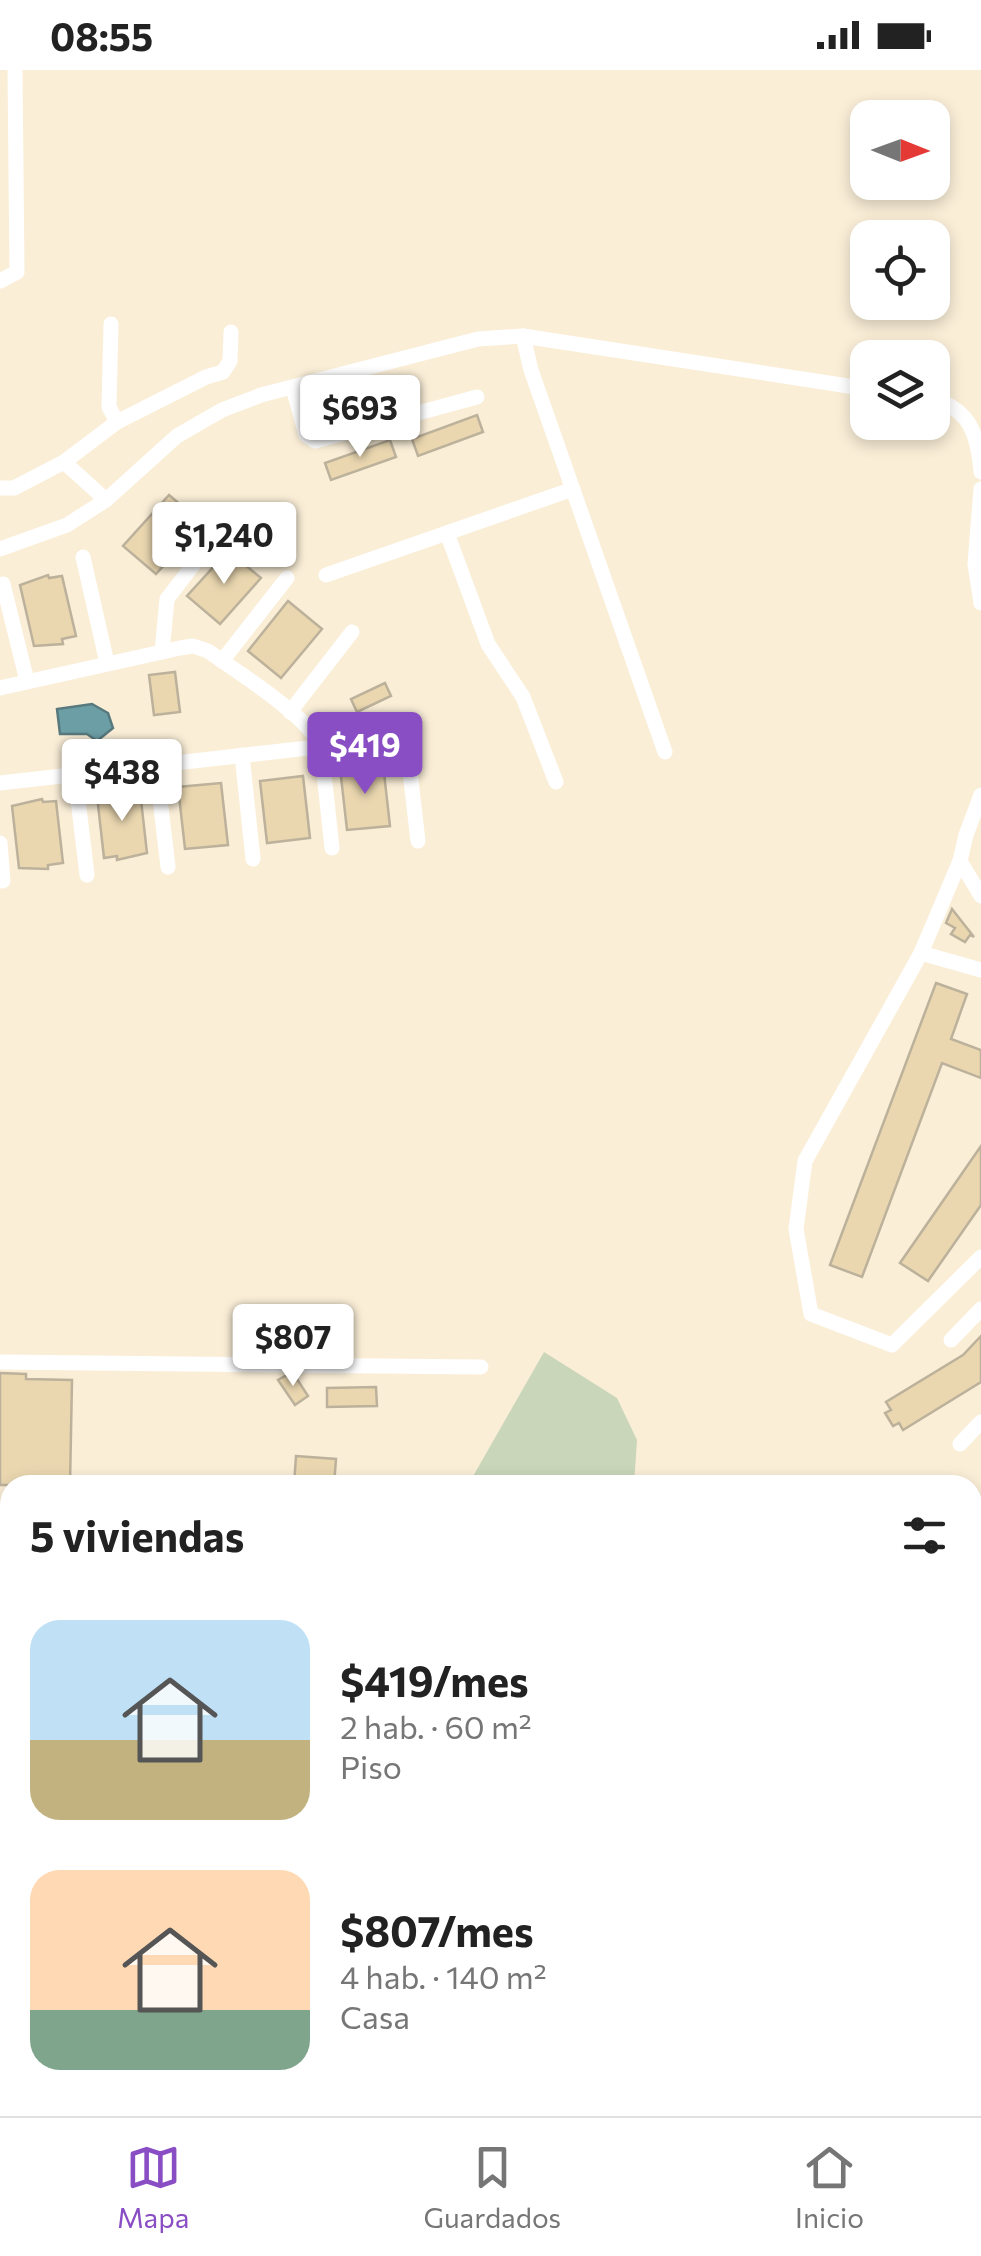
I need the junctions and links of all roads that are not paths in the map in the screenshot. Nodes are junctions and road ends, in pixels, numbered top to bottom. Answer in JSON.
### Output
{"nodes":[{"id":1,"x":15,"y":70,"type":"edge"},
{"id":2,"x":0,"y":281,"type":"edge"},
{"id":3,"x":111,"y":324,"type":"dead end"},
{"id":4,"x":231,"y":332,"type":"dead end"},
{"id":5,"x":523,"y":336,"type":"junction"},
{"id":6,"x":850,"y":386,"type":"edge"},
{"id":7,"x":293,"y":388,"type":"junction"},
{"id":8,"x":477,"y":397,"type":"dead end"},
{"id":9,"x":950,"y":407,"type":"edge"},
{"id":10,"x":117,"y":422,"type":"junction"},
{"id":11,"x":64,"y":462,"type":"junction"},
{"id":12,"x":981,"y":472,"type":"edge"},
{"id":13,"x":0,"y":488,"type":"edge"},
{"id":14,"x":573,"y":489,"type":"junction"},
{"id":15,"x":981,"y":489,"type":"edge"},
{"id":16,"x":106,"y":500,"type":"junction"},
{"id":17,"x":220,"y":530,"type":"dead end"},
{"id":18,"x":446,"y":533,"type":"junction"},
{"id":19,"x":0,"y":549,"type":"edge"},
{"id":20,"x":83,"y":557,"type":"dead end"},
{"id":21,"x":326,"y":575,"type":"dead end"},
{"id":22,"x":287,"y":578,"type":"dead end"},
{"id":23,"x":3,"y":584,"type":"dead end"},
{"id":24,"x":981,"y":602,"type":"edge"},
{"id":25,"x":352,"y":632,"type":"dead end"},
{"id":26,"x":162,"y":652,"type":"junction"},
{"id":27,"x":222,"y":662,"type":"junction"},
{"id":28,"x":107,"y":663,"type":"junction"},
{"id":29,"x":27,"y":682,"type":"junction"},
{"id":30,"x":0,"y":688,"type":"edge"},
{"id":31,"x":290,"y":712,"type":"junction"},
{"id":32,"x":321,"y":746,"type":"junction"},
{"id":33,"x":665,"y":752,"type":"dead end"},
{"id":34,"x":242,"y":755,"type":"junction"},
{"id":35,"x":156,"y":765,"type":"junction"},
{"id":36,"x":75,"y":775,"type":"junction"},
{"id":37,"x":556,"y":782,"type":"dead end"},
{"id":38,"x":0,"y":784,"type":"edge"},
{"id":39,"x":981,"y":795,"type":"edge"},
{"id":40,"x":418,"y":841,"type":"dead end"},
{"id":41,"x":0,"y":844,"type":"edge"},
{"id":42,"x":332,"y":848,"type":"dead end"},
{"id":43,"x":253,"y":859,"type":"dead end"},
{"id":44,"x":960,"y":862,"type":"junction"},
{"id":45,"x":168,"y":867,"type":"dead end"},
{"id":46,"x":86,"y":875,"type":"dead end"},
{"id":47,"x":4,"y":880,"type":"dead end"},
{"id":48,"x":981,"y":896,"type":"edge"},
{"id":49,"x":921,"y":952,"type":"junction"},
{"id":50,"x":981,"y":970,"type":"edge"},
{"id":51,"x":981,"y":1257,"type":"edge"},
{"id":52,"x":981,"y":1310,"type":"edge"},
{"id":53,"x":950,"y":1340,"type":"dead end"},
{"id":54,"x":0,"y":1362,"type":"edge"},
{"id":55,"x":482,"y":1367,"type":"dead end"},
{"id":56,"x":981,"y":1422,"type":"edge"},
{"id":57,"x":960,"y":1444,"type":"dead end"}],
"edges":[{"from":1,"to":2,"type":"street"},
{"from":3,"to":10,"type":"street"},
{"from":4,"to":10,"type":"street"},
{"from":5,"to":6,"type":"street"},
{"from":5,"to":7,"type":"street"},
{"from":5,"to":14,"type":"street"},
{"from":7,"to":8,"type":"street"},
{"from":7,"to":16,"type":"street"},
{"from":9,"to":12,"type":"street"},
{"from":10,"to":11,"type":"street"},
{"from":11,"to":13,"type":"street"},
{"from":11,"to":16,"type":"street"},
{"from":14,"to":18,"type":"street"},
{"from":14,"to":33,"type":"street"},
{"from":15,"to":24,"type":"street"},
{"from":16,"to":19,"type":"street"},
{"from":17,"to":26,"type":"street"},
{"from":18,"to":21,"type":"street"},
{"from":18,"to":37,"type":"street"},
{"from":20,"to":28,"type":"street"},
{"from":22,"to":27,"type":"street"},
{"from":23,"to":29,"type":"street"},
{"from":25,"to":31,"type":"street"},
{"from":26,"to":27,"type":"street"},
{"from":26,"to":28,"type":"street"},
{"from":27,"to":31,"type":"street"},
{"from":28,"to":29,"type":"street"},
{"from":29,"to":30,"type":"street"},
{"from":31,"to":32,"type":"street"},
{"from":32,"to":34,"type":"street"},
{"from":32,"to":40,"type":"street"},
{"from":32,"to":42,"type":"street"},
{"from":34,"to":35,"type":"street"},
{"from":34,"to":43,"type":"street"},
{"from":35,"to":36,"type":"street"},
{"from":35,"to":45,"type":"street"},
{"from":36,"to":38,"type":"street"},
{"from":36,"to":46,"type":"street"},
{"from":39,"to":44,"type":"street"},
{"from":41,"to":47,"type":"street"},
{"from":44,"to":48,"type":"street"},
{"from":44,"to":49,"type":"street"},
{"from":49,"to":50,"type":"street"},
{"from":49,"to":51,"type":"street"},
{"from":52,"to":53,"type":"street"},
{"from":54,"to":55,"type":"street"},
{"from":56,"to":57,"type":"street"}]}
